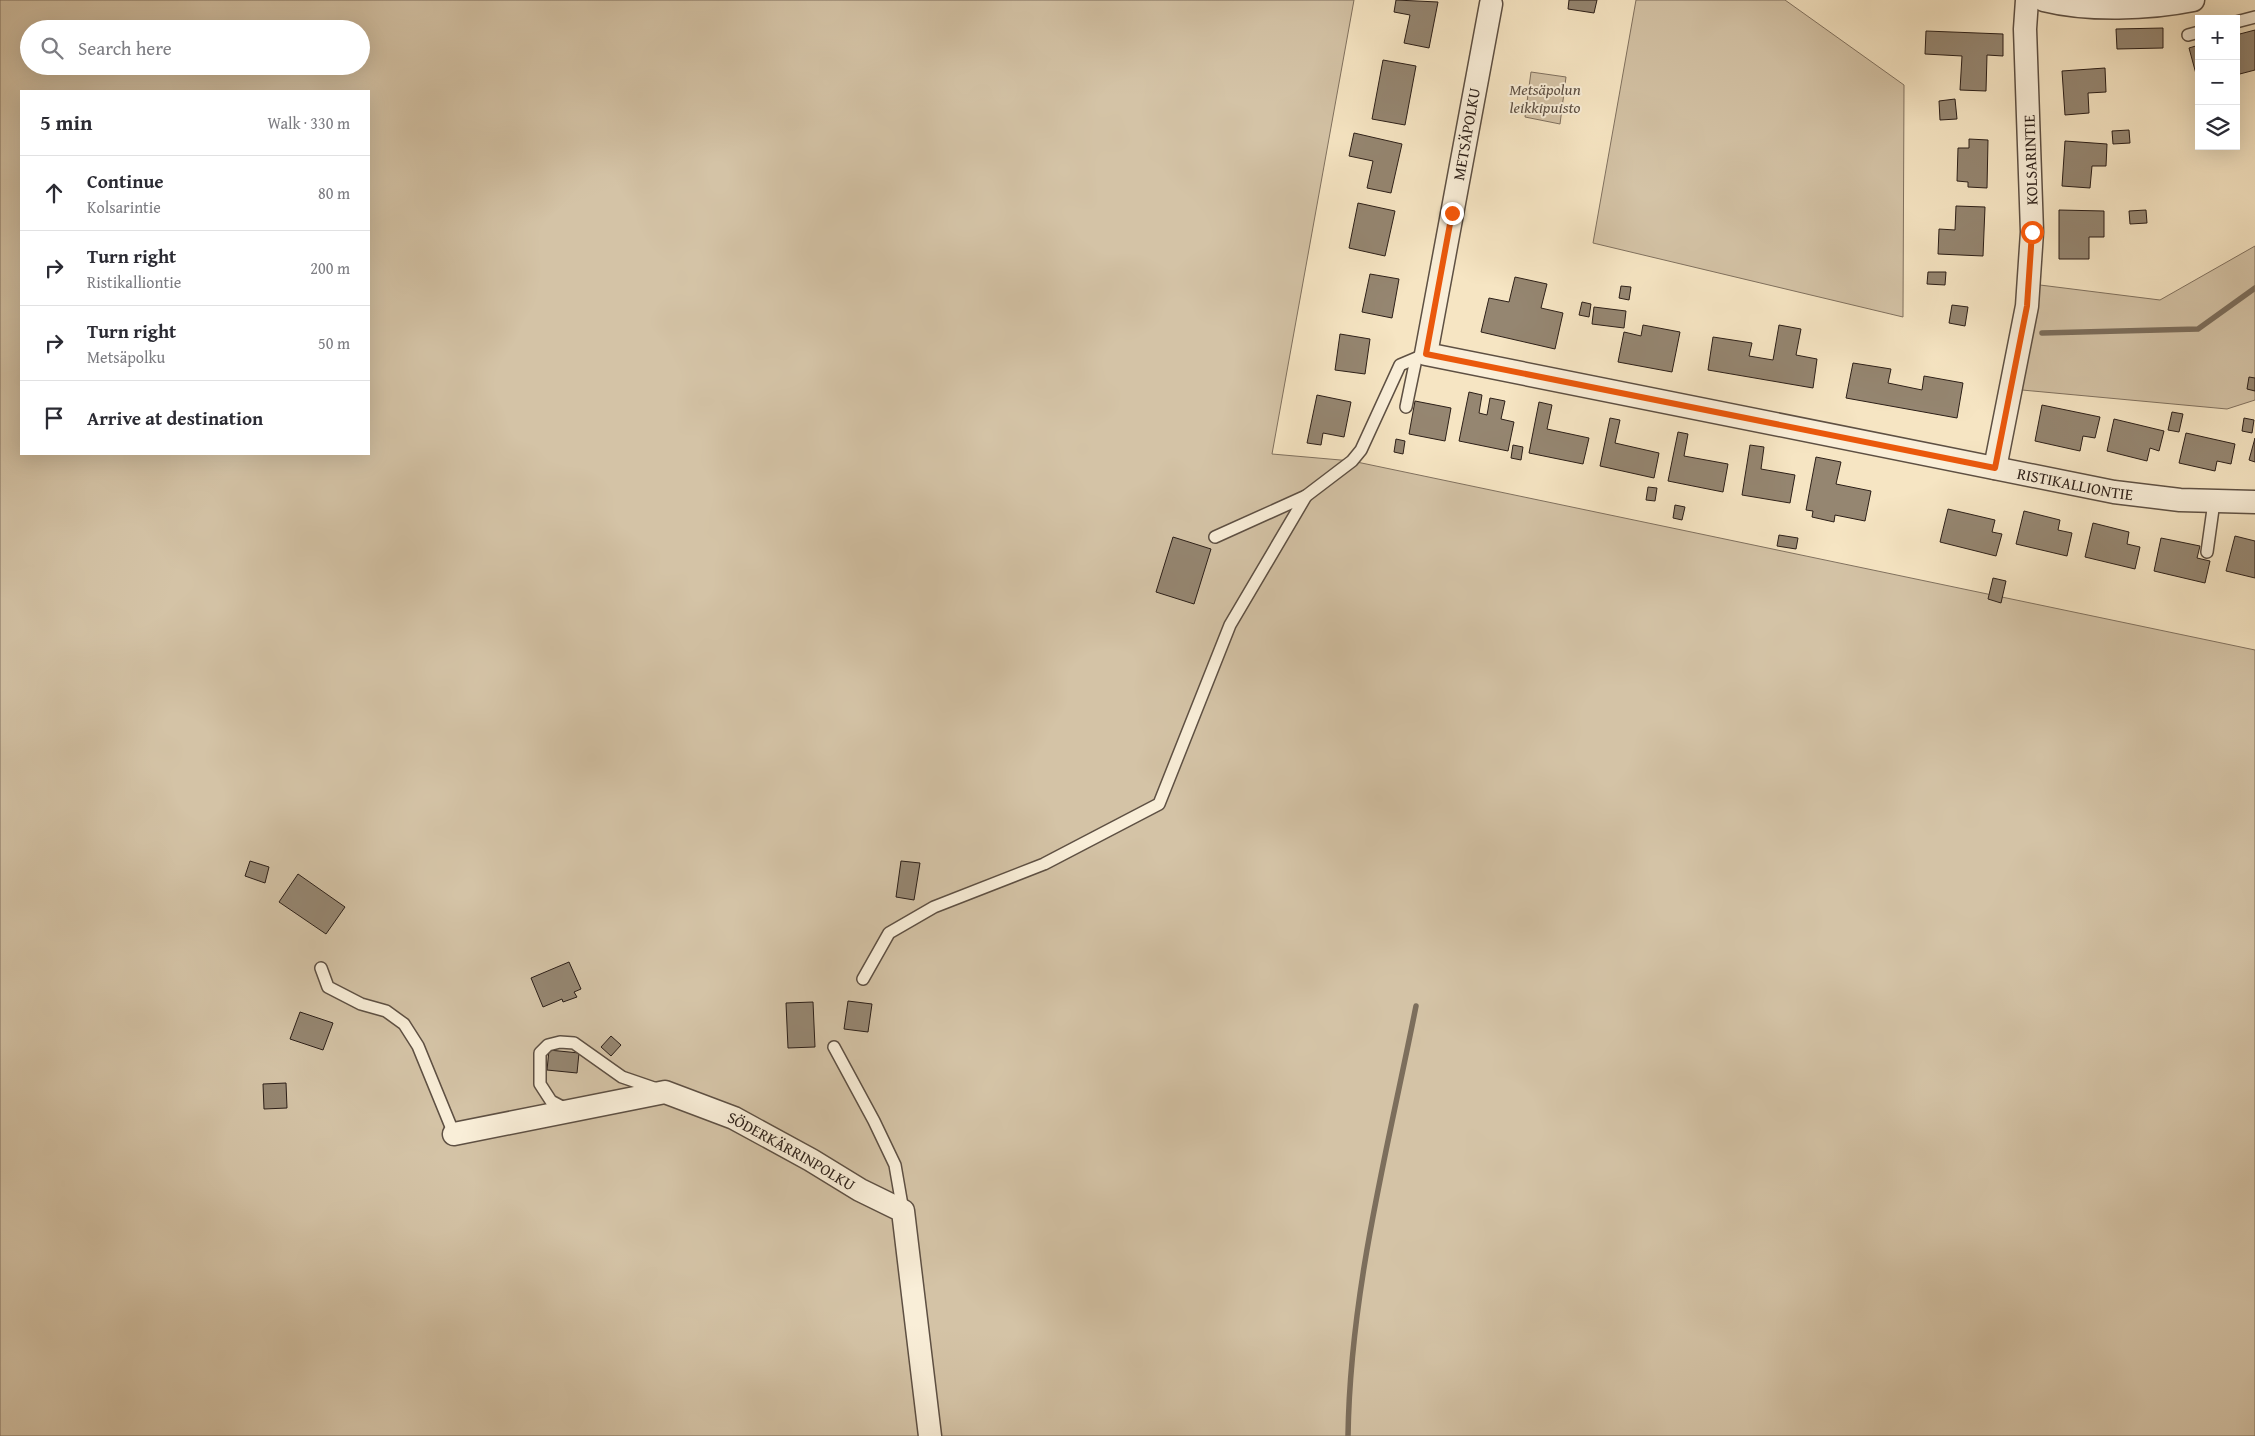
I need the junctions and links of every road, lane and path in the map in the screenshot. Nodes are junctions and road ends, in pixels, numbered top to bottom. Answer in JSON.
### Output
{"nodes":[{"id":1,"x":2027,"y":0,"type":"edge"},
{"id":2,"x":2044,"y":0,"type":"edge"},
{"id":3,"x":2193,"y":0,"type":"edge"},
{"id":4,"x":1491,"y":4,"type":"dead end"},
{"id":5,"x":2255,"y":17,"type":"edge"},
{"id":6,"x":2240,"y":21,"type":"edge"},
{"id":7,"x":1421,"y":356,"type":"junction"},
{"id":8,"x":1406,"y":407,"type":"dead end"},
{"id":9,"x":1995,"y":468,"type":"junction"},
{"id":10,"x":1306,"y":496,"type":"junction"},
{"id":11,"x":2214,"y":502,"type":"junction"},
{"id":12,"x":2255,"y":502,"type":"edge"},
{"id":13,"x":1216,"y":537,"type":"dead end"},
{"id":14,"x":2207,"y":552,"type":"dead end"},
{"id":15,"x":321,"y":968,"type":"dead end"},
{"id":16,"x":863,"y":979,"type":"dead end"},
{"id":17,"x":834,"y":1047,"type":"dead end"},
{"id":18,"x":665,"y":1092,"type":"junction"},
{"id":19,"x":570,"y":1111,"type":"junction"},
{"id":20,"x":454,"y":1134,"type":"joint"},
{"id":21,"x":903,"y":1211,"type":"junction"},
{"id":22,"x":930,"y":1436,"type":"edge"}],
"edges":[{"from":1,"to":9,"type":"street","name":"KOLSARINTIE"},
{"from":2,"to":3,"type":"street"},
{"from":4,"to":7,"type":"street","name":"METSÄPOLKU"},
{"from":5,"to":6,"type":"lane"},
{"from":7,"to":8,"type":"lane"},
{"from":7,"to":9,"type":"street","name":"RISTIKALLIONTIE"},
{"from":7,"to":10,"type":"lane"},
{"from":9,"to":11,"type":"street","name":"RISTIKALLIONTIE"},
{"from":10,"to":13,"type":"lane"},
{"from":10,"to":16,"type":"lane"},
{"from":11,"to":12,"type":"street","name":"RISTIKALLIONTIE"},
{"from":11,"to":14,"type":"lane"},
{"from":15,"to":20,"type":"lane"},
{"from":17,"to":21,"type":"lane"},
{"from":18,"to":19,"type":"street"},
{"from":18,"to":19,"type":"lane"},
{"from":18,"to":21,"type":"street","name":"SÖDERKÄRRINPOLKU"},
{"from":19,"to":20,"type":"street"},
{"from":21,"to":22,"type":"street"}]}
